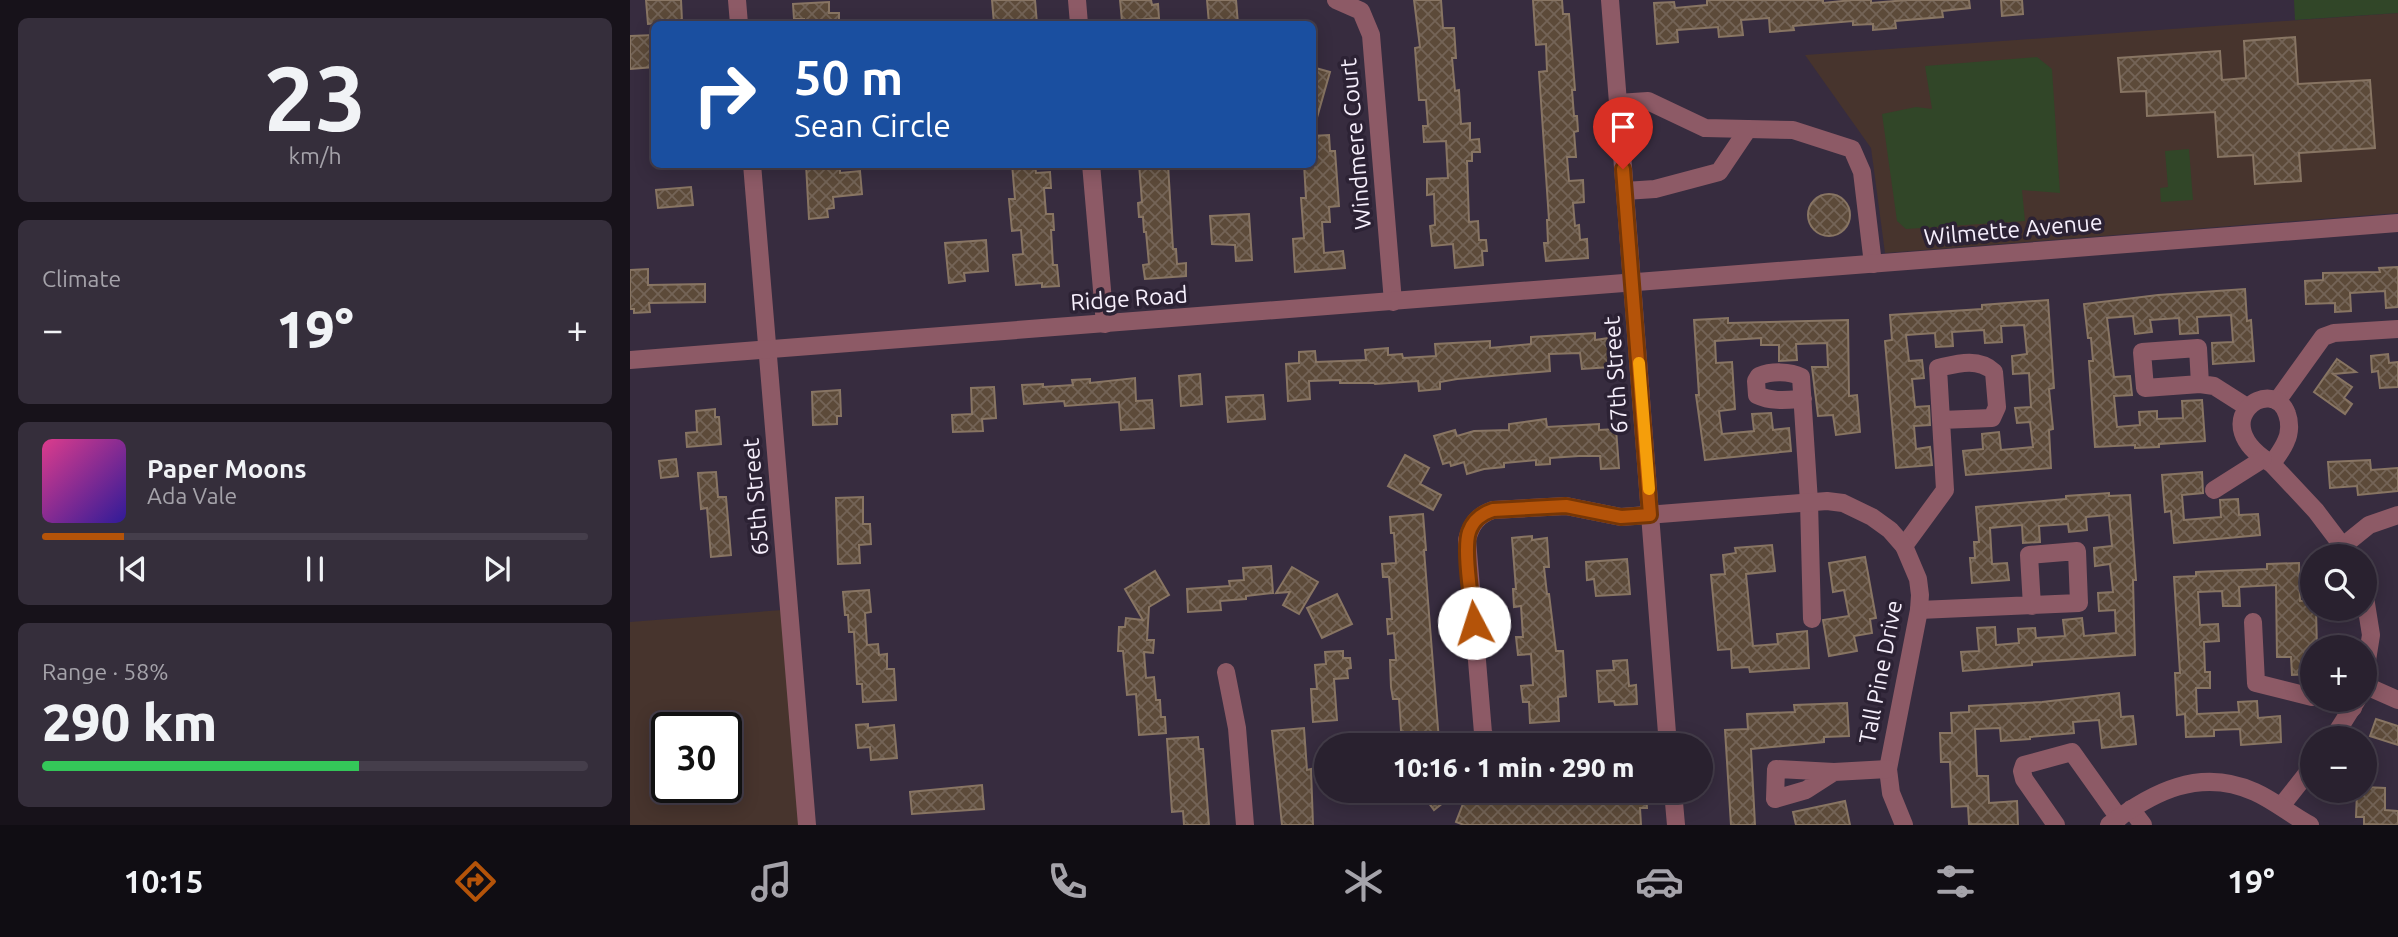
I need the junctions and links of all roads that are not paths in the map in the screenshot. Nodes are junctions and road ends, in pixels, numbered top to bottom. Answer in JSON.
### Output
{"nodes":[{"id":1,"x":737,"y":0,"type":"edge"},
{"id":2,"x":1077,"y":0,"type":"edge"},
{"id":3,"x":1336,"y":0,"type":"edge"},
{"id":4,"x":1610,"y":0,"type":"edge"},
{"id":5,"x":739,"y":21,"type":"edge"},
{"id":6,"x":1079,"y":21,"type":"edge"},
{"id":7,"x":1618,"y":103,"type":"junction"},
{"id":8,"x":1748,"y":130,"type":"junction"},
{"id":9,"x":752,"y":168,"type":"edge"},
{"id":10,"x":1091,"y":168,"type":"edge"},
{"id":11,"x":1625,"y":191,"type":"junction"},
{"id":12,"x":2398,"y":223,"type":"edge"},
{"id":13,"x":1873,"y":264,"type":"junction"},
{"id":14,"x":1633,"y":284,"type":"junction"},
{"id":15,"x":1393,"y":302,"type":"junction"},
{"id":16,"x":1105,"y":324,"type":"junction"},
{"id":17,"x":2398,"y":329,"type":"edge"},
{"id":18,"x":767,"y":349,"type":"junction"},
{"id":19,"x":630,"y":360,"type":"edge"},
{"id":20,"x":2200,"y":384,"type":"dead end"},
{"id":21,"x":1803,"y":399,"type":"dead end"},
{"id":22,"x":2277,"y":401,"type":"junction"},
{"id":23,"x":2247,"y":407,"type":"junction"},
{"id":24,"x":1941,"y":420,"type":"dead end"},
{"id":25,"x":2268,"y":461,"type":"junction"},
{"id":26,"x":2214,"y":490,"type":"dead end"},
{"id":27,"x":1810,"y":502,"type":"junction"},
{"id":28,"x":1650,"y":515,"type":"junction"},
{"id":29,"x":2398,"y":515,"type":"edge"},
{"id":30,"x":2341,"y":544,"type":"edge"},
{"id":31,"x":2352,"y":544,"type":"edge"},
{"id":32,"x":1904,"y":546,"type":"junction"},
{"id":33,"x":2032,"y":606,"type":"dead end"},
{"id":34,"x":1919,"y":610,"type":"junction"},
{"id":35,"x":1812,"y":619,"type":"dead end"},
{"id":36,"x":2253,"y":622,"type":"dead end"},
{"id":37,"x":1226,"y":672,"type":"dead end"},
{"id":38,"x":2377,"y":691,"type":"edge"},
{"id":39,"x":2300,"y":694,"type":"edge"},
{"id":40,"x":2398,"y":700,"type":"edge"},
{"id":41,"x":1483,"y":733,"type":"edge"},
{"id":42,"x":1667,"y":733,"type":"edge"},
{"id":43,"x":1888,"y":769,"type":"junction"},
{"id":44,"x":1834,"y":772,"type":"dead end"},
{"id":45,"x":1674,"y":803,"type":"edge"},
{"id":46,"x":2120,"y":817,"type":"edge"},
{"id":47,"x":2296,"y":818,"type":"edge"},
{"id":48,"x":807,"y":825,"type":"edge"},
{"id":49,"x":1245,"y":825,"type":"edge"},
{"id":50,"x":1676,"y":825,"type":"edge"},
{"id":51,"x":1904,"y":825,"type":"edge"},
{"id":52,"x":2056,"y":825,"type":"edge"},
{"id":53,"x":2143,"y":825,"type":"edge"}],
"edges":[{"from":1,"to":5,"type":"street"},
{"from":2,"to":6,"type":"street"},
{"from":3,"to":15,"type":"street","name":"Windmere Court"},
{"from":4,"to":7,"type":"street","name":"67th Street"},
{"from":7,"to":8,"type":"street"},
{"from":7,"to":11,"type":"street","name":"67th Street"},
{"from":8,"to":11,"type":"street"},
{"from":8,"to":13,"type":"street"},
{"from":9,"to":18,"type":"street","name":"65th Street"},
{"from":10,"to":16,"type":"street"},
{"from":11,"to":14,"type":"street","name":"67th Street"},
{"from":12,"to":13,"type":"street","name":"Wilmette Avenue"},
{"from":13,"to":14,"type":"street","name":"Wilmette Avenue"},
{"from":14,"to":15,"type":"street","name":"Ridge Road"},
{"from":14,"to":28,"type":"street","name":"67th Street"},
{"from":15,"to":16,"type":"street","name":"Ridge Road"},
{"from":16,"to":18,"type":"street","name":"Ridge Road"},
{"from":17,"to":22,"type":"street"},
{"from":18,"to":19,"type":"street","name":"Ridge Road"},
{"from":18,"to":48,"type":"street","name":"65th Street"},
{"from":20,"to":23,"type":"street"},
{"from":21,"to":27,"type":"street"},
{"from":22,"to":23,"type":"street"},
{"from":22,"to":25,"type":"street"},
{"from":23,"to":25,"type":"street"},
{"from":24,"to":32,"type":"street"},
{"from":25,"to":26,"type":"street"},
{"from":25,"to":30,"type":"street"},
{"from":27,"to":28,"type":"street","name":"Tall Pine Drive"},
{"from":27,"to":32,"type":"street","name":"Tall Pine Drive"},
{"from":27,"to":35,"type":"street"},
{"from":28,"to":41,"type":"street","name":"Tall Pine Drive"},
{"from":28,"to":42,"type":"street","name":"67th Street"},
{"from":29,"to":31,"type":"street"},
{"from":32,"to":34,"type":"street","name":"Tall Pine Drive"},
{"from":33,"to":34,"type":"street"},
{"from":34,"to":43,"type":"street","name":"Tall Pine Drive"},
{"from":36,"to":39,"type":"street"},
{"from":37,"to":49,"type":"street"},
{"from":38,"to":40,"type":"street"},
{"from":43,"to":44,"type":"street"},
{"from":43,"to":51,"type":"street","name":"Tall Pine Drive"},
{"from":45,"to":50,"type":"street"},
{"from":46,"to":47,"type":"street"},
{"from":46,"to":52,"type":"street"},
{"from":46,"to":53,"type":"street"}]}
